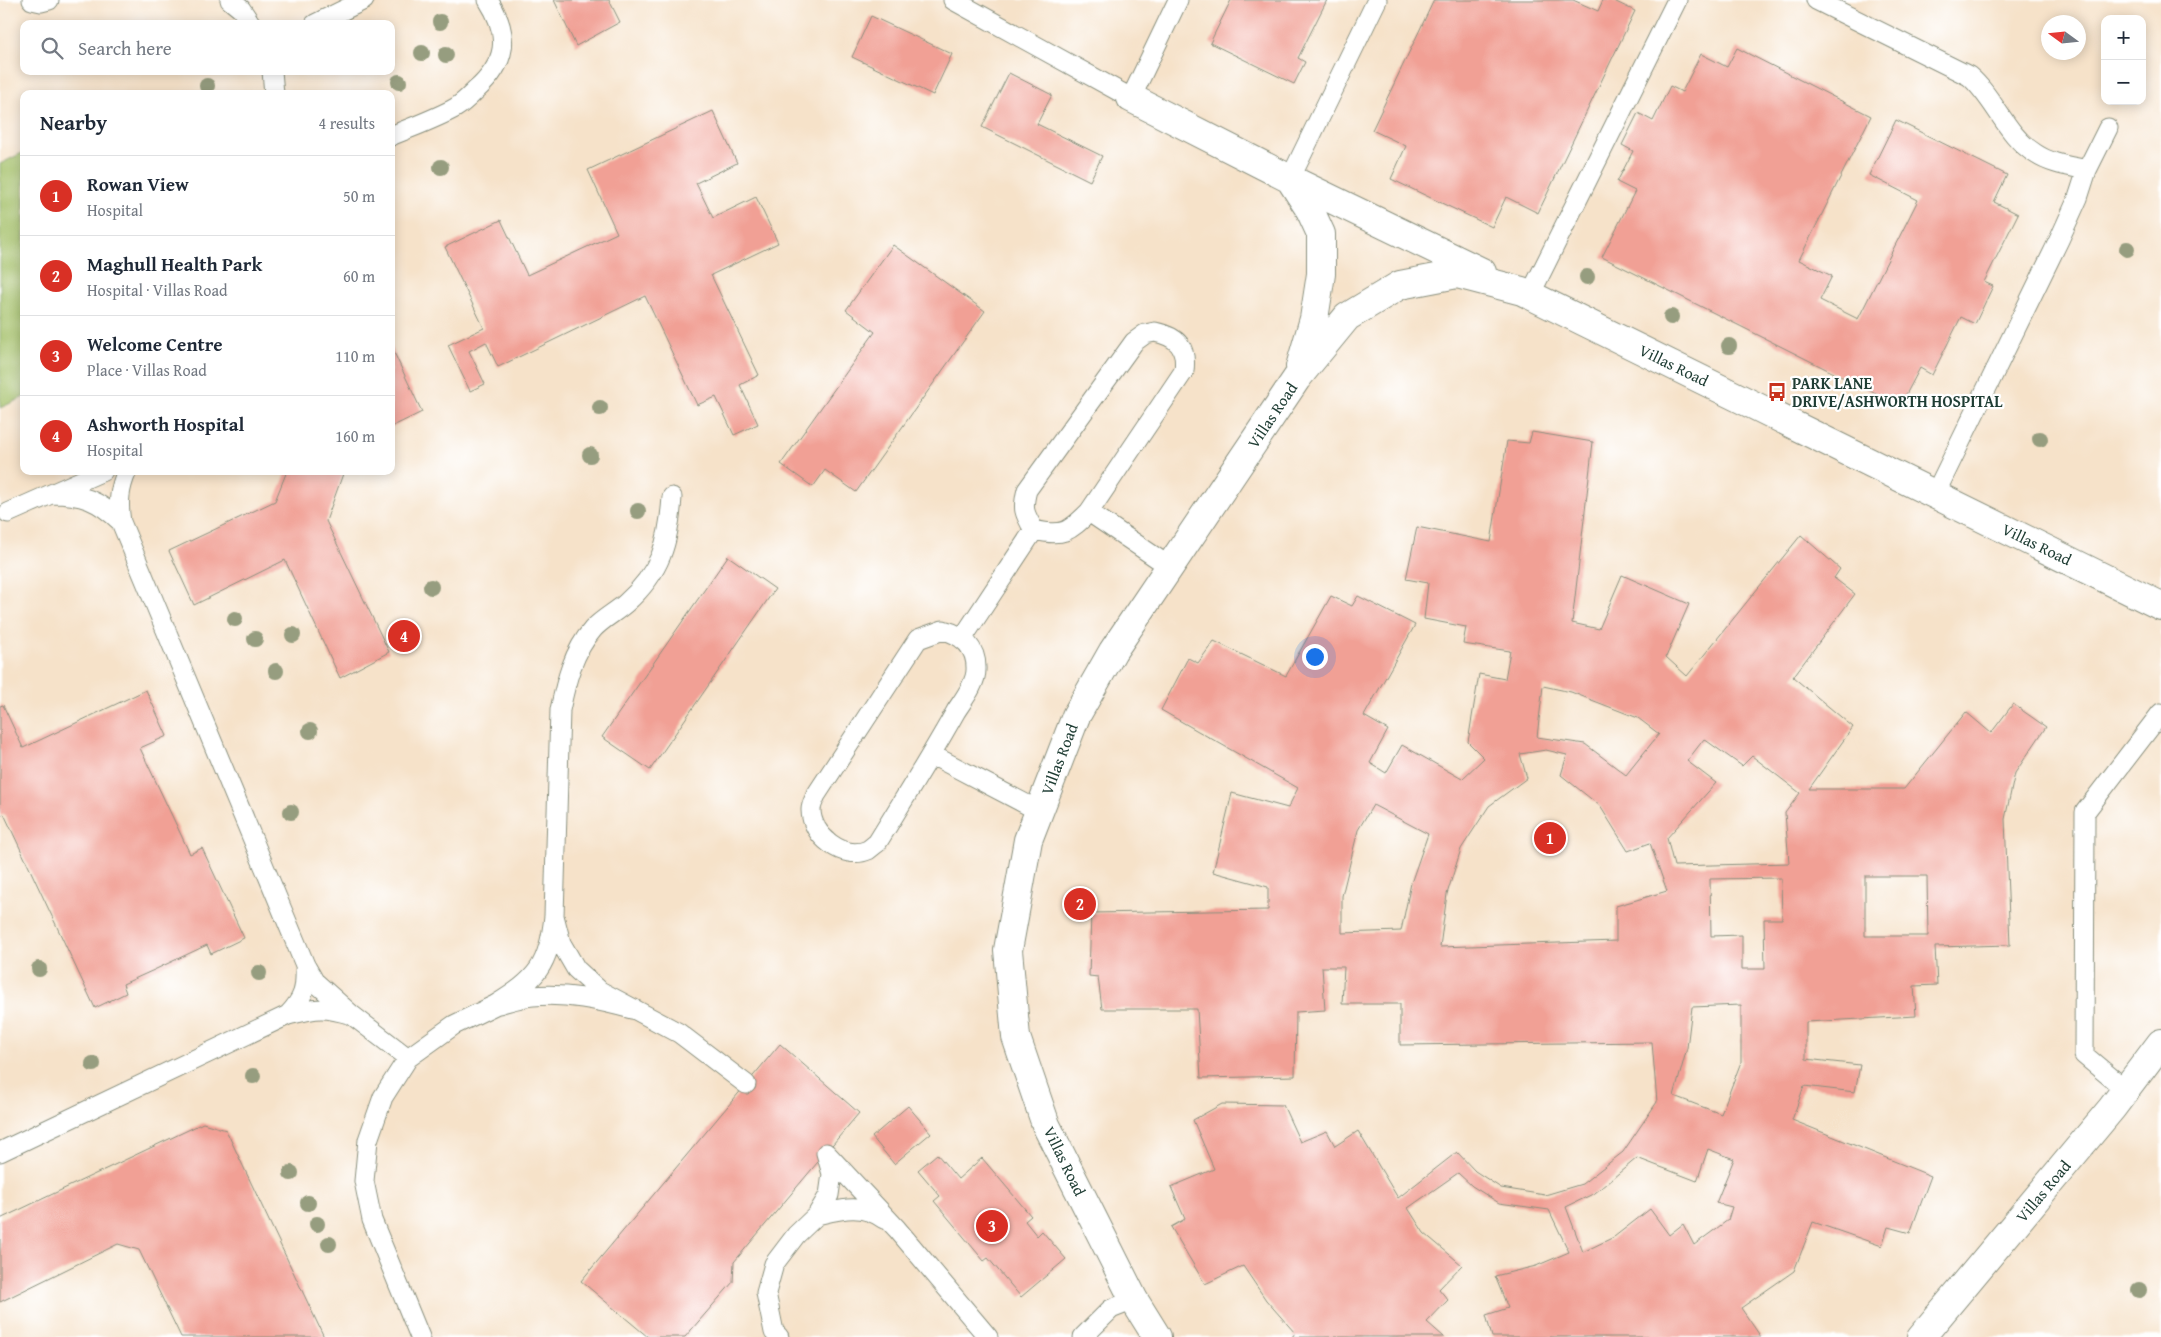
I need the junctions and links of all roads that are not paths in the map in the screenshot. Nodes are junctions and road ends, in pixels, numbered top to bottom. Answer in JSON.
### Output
{"nodes":[{"id":1,"x":32,"y":0,"type":"edge"},
{"id":2,"x":49,"y":0,"type":"edge"},
{"id":3,"x":230,"y":0,"type":"edge"},
{"id":4,"x":364,"y":0,"type":"edge"},
{"id":5,"x":488,"y":0,"type":"edge"},
{"id":6,"x":953,"y":0,"type":"edge"},
{"id":7,"x":1178,"y":0,"type":"edge"},
{"id":8,"x":1377,"y":0,"type":"edge"},
{"id":9,"x":1677,"y":0,"type":"edge"},
{"id":10,"x":1816,"y":0,"type":"edge"},
{"id":11,"x":248,"y":20,"type":"edge"},
{"id":12,"x":323,"y":20,"type":"edge"},
{"id":13,"x":272,"y":75,"type":"edge"},
{"id":14,"x":274,"y":90,"type":"edge"},
{"id":15,"x":1132,"y":98,"type":"junction"},
{"id":16,"x":2108,"y":128,"type":"dead end"},
{"id":17,"x":395,"y":134,"type":"edge"},
{"id":18,"x":2087,"y":170,"type":"junction"},
{"id":19,"x":1290,"y":179,"type":"junction"},
{"id":20,"x":1526,"y":293,"type":"junction"},
{"id":21,"x":1297,"y":378,"type":"junction"},
{"id":22,"x":94,"y":475,"type":"edge"},
{"id":23,"x":125,"y":475,"type":"edge"},
{"id":24,"x":51,"y":494,"type":"junction"},
{"id":25,"x":1935,"y":494,"type":"junction"},
{"id":26,"x":672,"y":497,"type":"dead end"},
{"id":27,"x":1089,"y":512,"type":"junction"},
{"id":28,"x":3,"y":516,"type":"edge"},
{"id":29,"x":121,"y":522,"type":"junction"},
{"id":30,"x":1034,"y":530,"type":"junction"},
{"id":31,"x":1170,"y":567,"type":"junction"},
{"id":32,"x":2161,"y":606,"type":"edge"},
{"id":33,"x":962,"y":639,"type":"junction"},
{"id":34,"x":2161,"y":713,"type":"edge"},
{"id":35,"x":932,"y":756,"type":"junction"},
{"id":36,"x":1039,"y":812,"type":"junction"},
{"id":37,"x":554,"y":916,"type":"junction"},
{"id":38,"x":304,"y":965,"type":"junction"},
{"id":39,"x":495,"y":1005,"type":"junction"},
{"id":40,"x":632,"y":1009,"type":"junction"},
{"id":41,"x":288,"y":1015,"type":"junction"},
{"id":42,"x":352,"y":1016,"type":"junction"},
{"id":43,"x":2161,"y":1043,"type":"edge"},
{"id":44,"x":408,"y":1058,"type":"junction"},
{"id":45,"x":746,"y":1084,"type":"dead end"},
{"id":46,"x":2126,"y":1090,"type":"junction"},
{"id":47,"x":0,"y":1152,"type":"edge"},
{"id":48,"x":817,"y":1215,"type":"junction"},
{"id":49,"x":897,"y":1229,"type":"junction"},
{"id":50,"x":1134,"y":1300,"type":"junction"},
{"id":51,"x":420,"y":1337,"type":"edge"},
{"id":52,"x":779,"y":1337,"type":"edge"},
{"id":53,"x":988,"y":1337,"type":"edge"},
{"id":54,"x":1083,"y":1337,"type":"edge"},
{"id":55,"x":1157,"y":1337,"type":"edge"},
{"id":56,"x":1921,"y":1337,"type":"edge"}],
"edges":[{"from":1,"to":2,"type":"lane"},
{"from":3,"to":11,"type":"lane"},
{"from":4,"to":12,"type":"lane"},
{"from":5,"to":17,"type":"lane"},
{"from":6,"to":15,"type":"lane"},
{"from":7,"to":15,"type":"lane"},
{"from":8,"to":19,"type":"lane"},
{"from":9,"to":20,"type":"lane"},
{"from":10,"to":18,"type":"lane"},
{"from":13,"to":14,"type":"lane"},
{"from":15,"to":19,"type":"street"},
{"from":16,"to":18,"type":"lane"},
{"from":18,"to":25,"type":"lane"},
{"from":19,"to":20,"type":"street"},
{"from":19,"to":21,"type":"street"},
{"from":20,"to":21,"type":"street","name":"Villas Road"},
{"from":20,"to":25,"type":"street","name":"Villas Road"},
{"from":21,"to":31,"type":"street","name":"Villas Road"},
{"from":22,"to":24,"type":"lane"},
{"from":23,"to":29,"type":"lane"},
{"from":24,"to":28,"type":"lane"},
{"from":24,"to":29,"type":"lane"},
{"from":25,"to":32,"type":"street","name":"Villas Road"},
{"from":26,"to":37,"type":"lane"},
{"from":27,"to":30,"type":"lane"},
{"from":27,"to":30,"type":"lane"},
{"from":27,"to":31,"type":"lane"},
{"from":29,"to":38,"type":"lane"},
{"from":30,"to":33,"type":"lane"},
{"from":31,"to":36,"type":"street","name":"Villas Road"},
{"from":33,"to":35,"type":"lane"},
{"from":33,"to":35,"type":"lane"},
{"from":34,"to":46,"type":"lane"},
{"from":35,"to":36,"type":"lane"},
{"from":36,"to":50,"type":"street","name":"Villas Road"},
{"from":37,"to":39,"type":"lane"},
{"from":37,"to":40,"type":"lane"},
{"from":38,"to":41,"type":"lane"},
{"from":38,"to":42,"type":"lane"},
{"from":39,"to":40,"type":"lane"},
{"from":39,"to":44,"type":"lane"},
{"from":40,"to":45,"type":"lane"},
{"from":41,"to":42,"type":"lane"},
{"from":41,"to":47,"type":"lane"},
{"from":42,"to":44,"type":"lane"},
{"from":43,"to":46,"type":"street","name":"Villas Road"},
{"from":44,"to":51,"type":"lane"},
{"from":46,"to":56,"type":"street","name":"Villas Road"},
{"from":48,"to":49,"type":"lane"},
{"from":48,"to":49,"type":"lane"},
{"from":48,"to":52,"type":"lane"},
{"from":49,"to":53,"type":"lane"},
{"from":50,"to":54,"type":"lane"},
{"from":50,"to":55,"type":"street","name":"Villas Road"}]}
